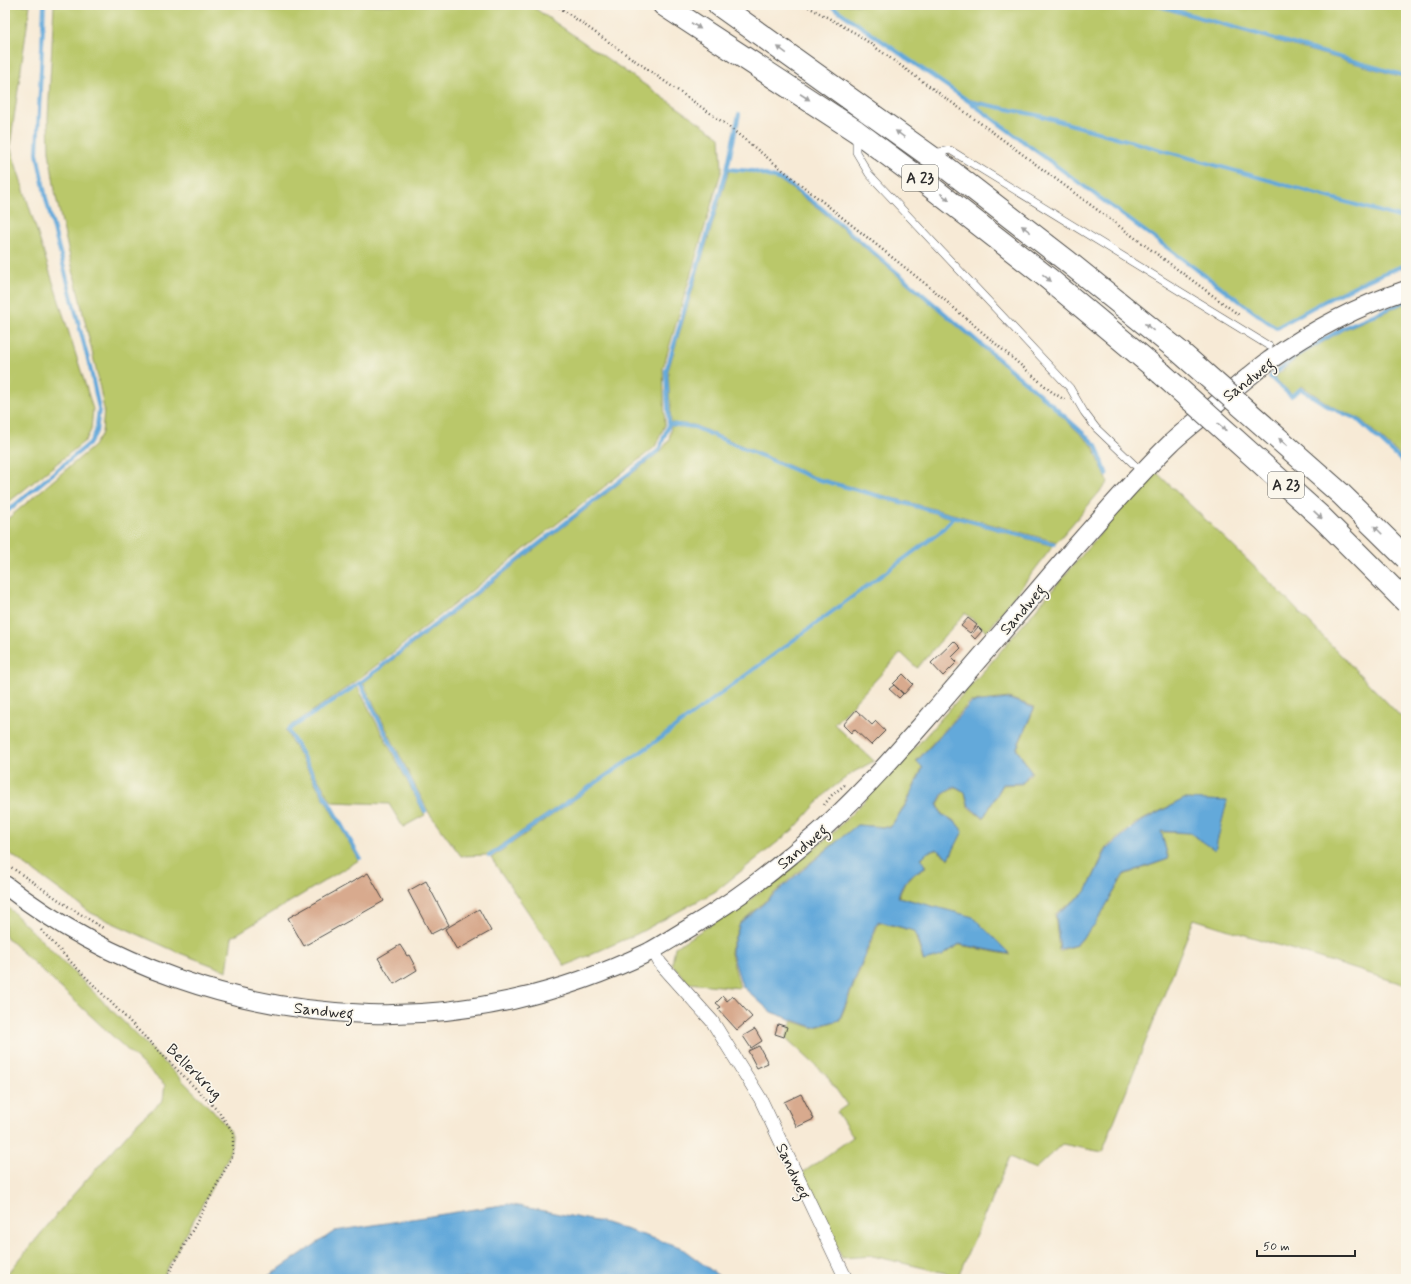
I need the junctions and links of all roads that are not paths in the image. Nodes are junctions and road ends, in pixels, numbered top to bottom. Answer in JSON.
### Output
{"nodes":[{"id":1,"x":664,"y":5,"type":"edge"},
{"id":2,"x":719,"y":5,"type":"edge"},
{"id":3,"x":856,"y":130,"type":"junction"},
{"id":4,"x":927,"y":154,"type":"junction"},
{"id":5,"x":1406,"y":290,"type":"edge"},
{"id":6,"x":1269,"y":346,"type":"dead end"},
{"id":7,"x":1142,"y":472,"type":"junction"},
{"id":8,"x":1406,"y":558,"type":"edge"},
{"id":9,"x":1406,"y":602,"type":"edge"},
{"id":10,"x":8,"y":888,"type":"edge"},
{"id":11,"x":653,"y":950,"type":"junction"},
{"id":12,"x":846,"y":1279,"type":"edge"}],
"edges":[{"from":1,"to":3,"type":"highway","number":"A 23","one_way":true},
{"from":4,"to":2,"type":"highway","number":"A 23","one_way":true},
{"from":3,"to":7,"type":"lane"},
{"from":3,"to":9,"type":"highway","number":"A 23","one_way":true,"bridge":true},
{"from":4,"to":6,"type":"lane"},
{"from":8,"to":4,"type":"highway","number":"A 23","one_way":true,"bridge":true},
{"from":5,"to":7,"type":"street","name":"Sandweg"},
{"from":7,"to":11,"type":"street","name":"Sandweg"},
{"from":10,"to":11,"type":"street","name":"Sandweg"},
{"from":11,"to":12,"type":"street","name":"Sandweg"}]}
